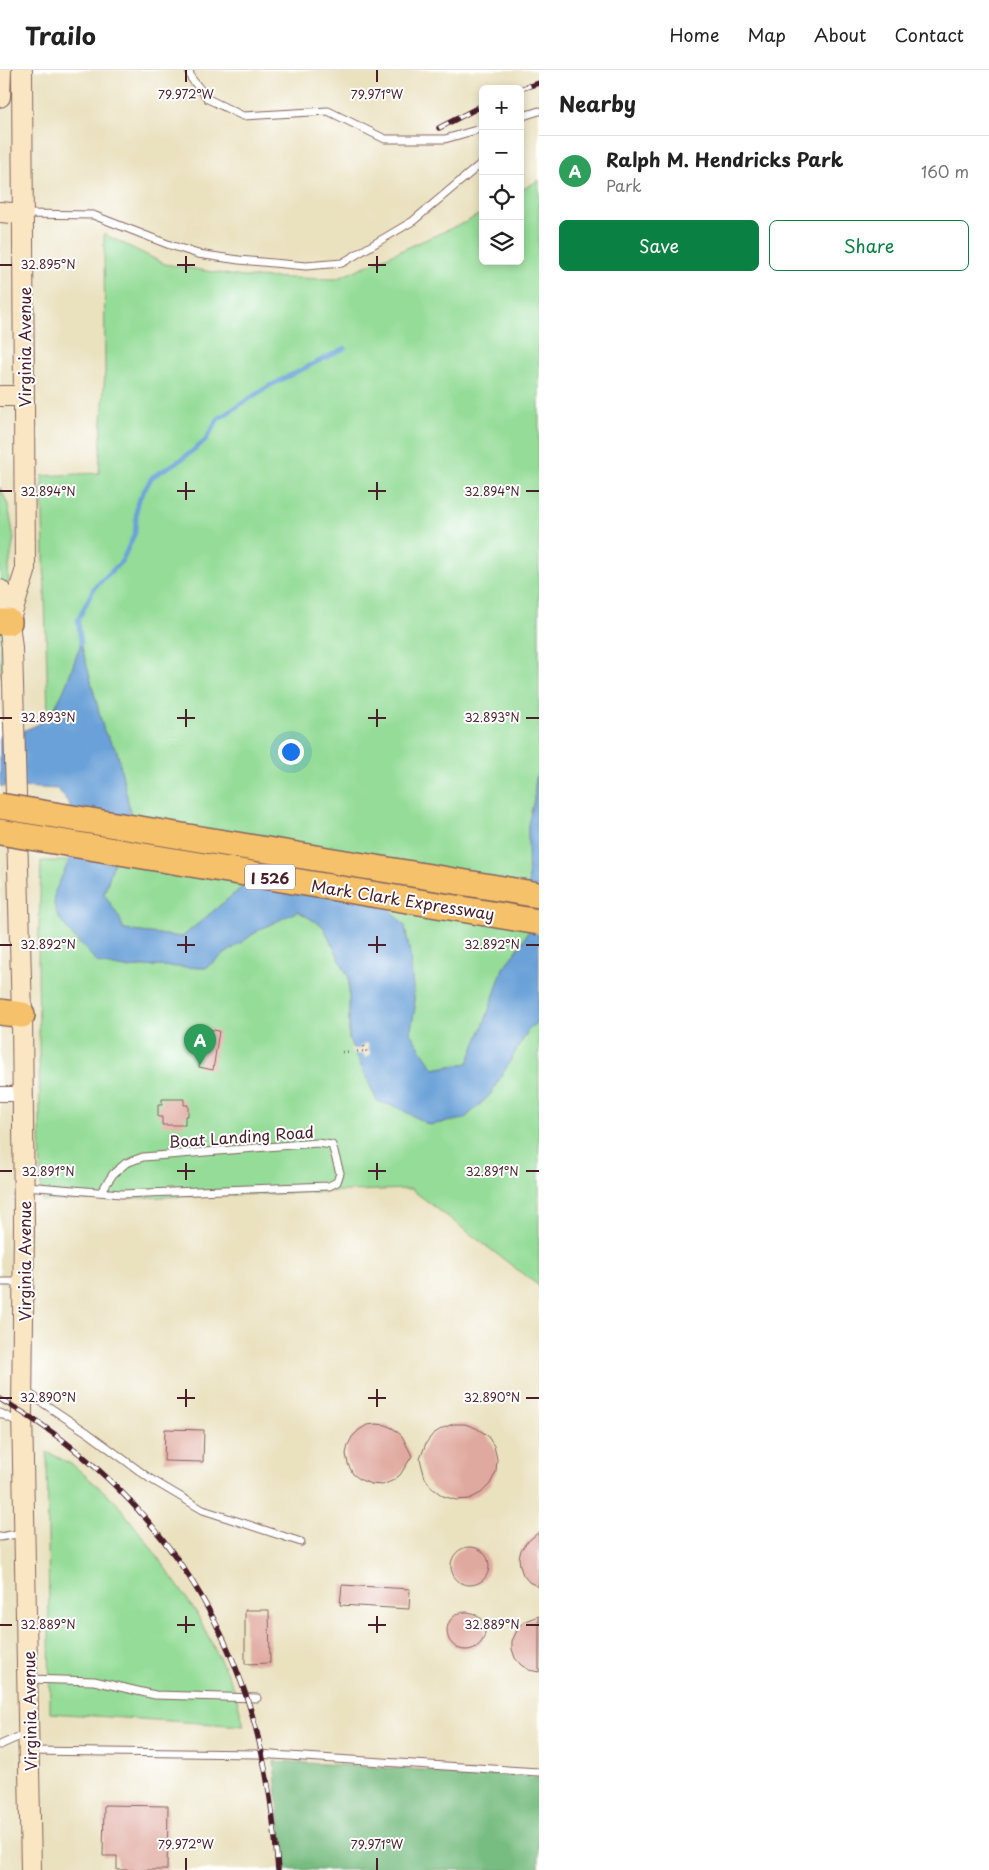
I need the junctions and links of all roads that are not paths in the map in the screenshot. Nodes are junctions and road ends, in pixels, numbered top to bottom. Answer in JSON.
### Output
{"nodes":[{"id":1,"x":1,"y":70,"type":"edge"},
{"id":2,"x":22,"y":70,"type":"edge"},
{"id":3,"x":190,"y":70,"type":"edge"},
{"id":4,"x":0,"y":97,"type":"edge"},
{"id":5,"x":539,"y":111,"type":"edge"},
{"id":6,"x":524,"y":116,"type":"edge"},
{"id":7,"x":479,"y":129,"type":"edge"},
{"id":8,"x":479,"y":165,"type":"edge"},
{"id":9,"x":0,"y":212,"type":"edge"},
{"id":10,"x":23,"y":214,"type":"junction"},
{"id":11,"x":0,"y":396,"type":"edge"},
{"id":12,"x":24,"y":396,"type":"junction"},
{"id":13,"x":0,"y":590,"type":"edge"},
{"id":14,"x":5,"y":622,"type":"edge"},
{"id":15,"x":0,"y":806,"type":"edge"},
{"id":16,"x":0,"y":832,"type":"edge"},
{"id":17,"x":539,"y":896,"type":"edge"},
{"id":18,"x":539,"y":922,"type":"edge"},
{"id":19,"x":11,"y":1014,"type":"edge"},
{"id":20,"x":0,"y":1094,"type":"edge"},
{"id":21,"x":22,"y":1094,"type":"junction"},
{"id":22,"x":23,"y":1186,"type":"junction"},
{"id":23,"x":101,"y":1192,"type":"junction"},
{"id":24,"x":0,"y":1282,"type":"edge"},
{"id":25,"x":24,"y":1282,"type":"junction"},
{"id":26,"x":22,"y":1389,"type":"junction"},
{"id":27,"x":0,"y":1413,"type":"edge"},
{"id":28,"x":22,"y":1424,"type":"junction"},
{"id":29,"x":25,"y":1533,"type":"junction"},
{"id":30,"x":0,"y":1536,"type":"edge"},
{"id":31,"x":301,"y":1542,"type":"dead end"},
{"id":32,"x":28,"y":1679,"type":"junction"},
{"id":33,"x":257,"y":1698,"type":"dead end"},
{"id":34,"x":29,"y":1742,"type":"junction"},
{"id":35,"x":0,"y":1745,"type":"edge"},
{"id":36,"x":539,"y":1772,"type":"edge"},
{"id":37,"x":31,"y":1870,"type":"edge"}],
"edges":[{"from":1,"to":4,"type":"main road"},
{"from":2,"to":10,"type":"main road","name":"Virginia Avenue"},
{"from":3,"to":7,"type":"lane"},
{"from":5,"to":6,"type":"lane"},
{"from":8,"to":10,"type":"lane"},
{"from":9,"to":10,"type":"main road"},
{"from":10,"to":12,"type":"main road","name":"Virginia Avenue"},
{"from":11,"to":12,"type":"main road"},
{"from":12,"to":14,"type":"main road","name":"Virginia Avenue"},
{"from":13,"to":14,"type":"main road","name":"Virginia Avenue"},
{"from":14,"to":19,"type":"main road","name":"Virginia Avenue","bridge":true},
{"from":15,"to":17,"type":"highway","name":"Mark Clark Expressway","number":"I 526","bridge":true},
{"from":16,"to":18,"type":"highway","name":"Mark Clark Expressway","number":"I 526","bridge":true},
{"from":19,"to":21,"type":"main road","name":"Virginia Avenue"},
{"from":20,"to":21,"type":"street"},
{"from":21,"to":22,"type":"main road","name":"Virginia Avenue"},
{"from":22,"to":23,"type":"lane","name":"Boat Landing Road"},
{"from":22,"to":25,"type":"main road","name":"Virginia Avenue"},
{"from":23,"to":23,"type":"lane","name":"Boat Landing Road"},
{"from":24,"to":25,"type":"lane"},
{"from":25,"to":26,"type":"main road","name":"Virginia Avenue"},
{"from":26,"to":28,"type":"main road","name":"Virginia Avenue"},
{"from":26,"to":31,"type":"lane"},
{"from":27,"to":28,"type":"lane"},
{"from":28,"to":29,"type":"main road","name":"Virginia Avenue"},
{"from":29,"to":30,"type":"lane"},
{"from":29,"to":32,"type":"main road","name":"Virginia Avenue"},
{"from":32,"to":33,"type":"lane"},
{"from":32,"to":34,"type":"main road","name":"Virginia Avenue"},
{"from":34,"to":35,"type":"lane"},
{"from":34,"to":36,"type":"lane"},
{"from":34,"to":37,"type":"main road","name":"Virginia Avenue"}]}
